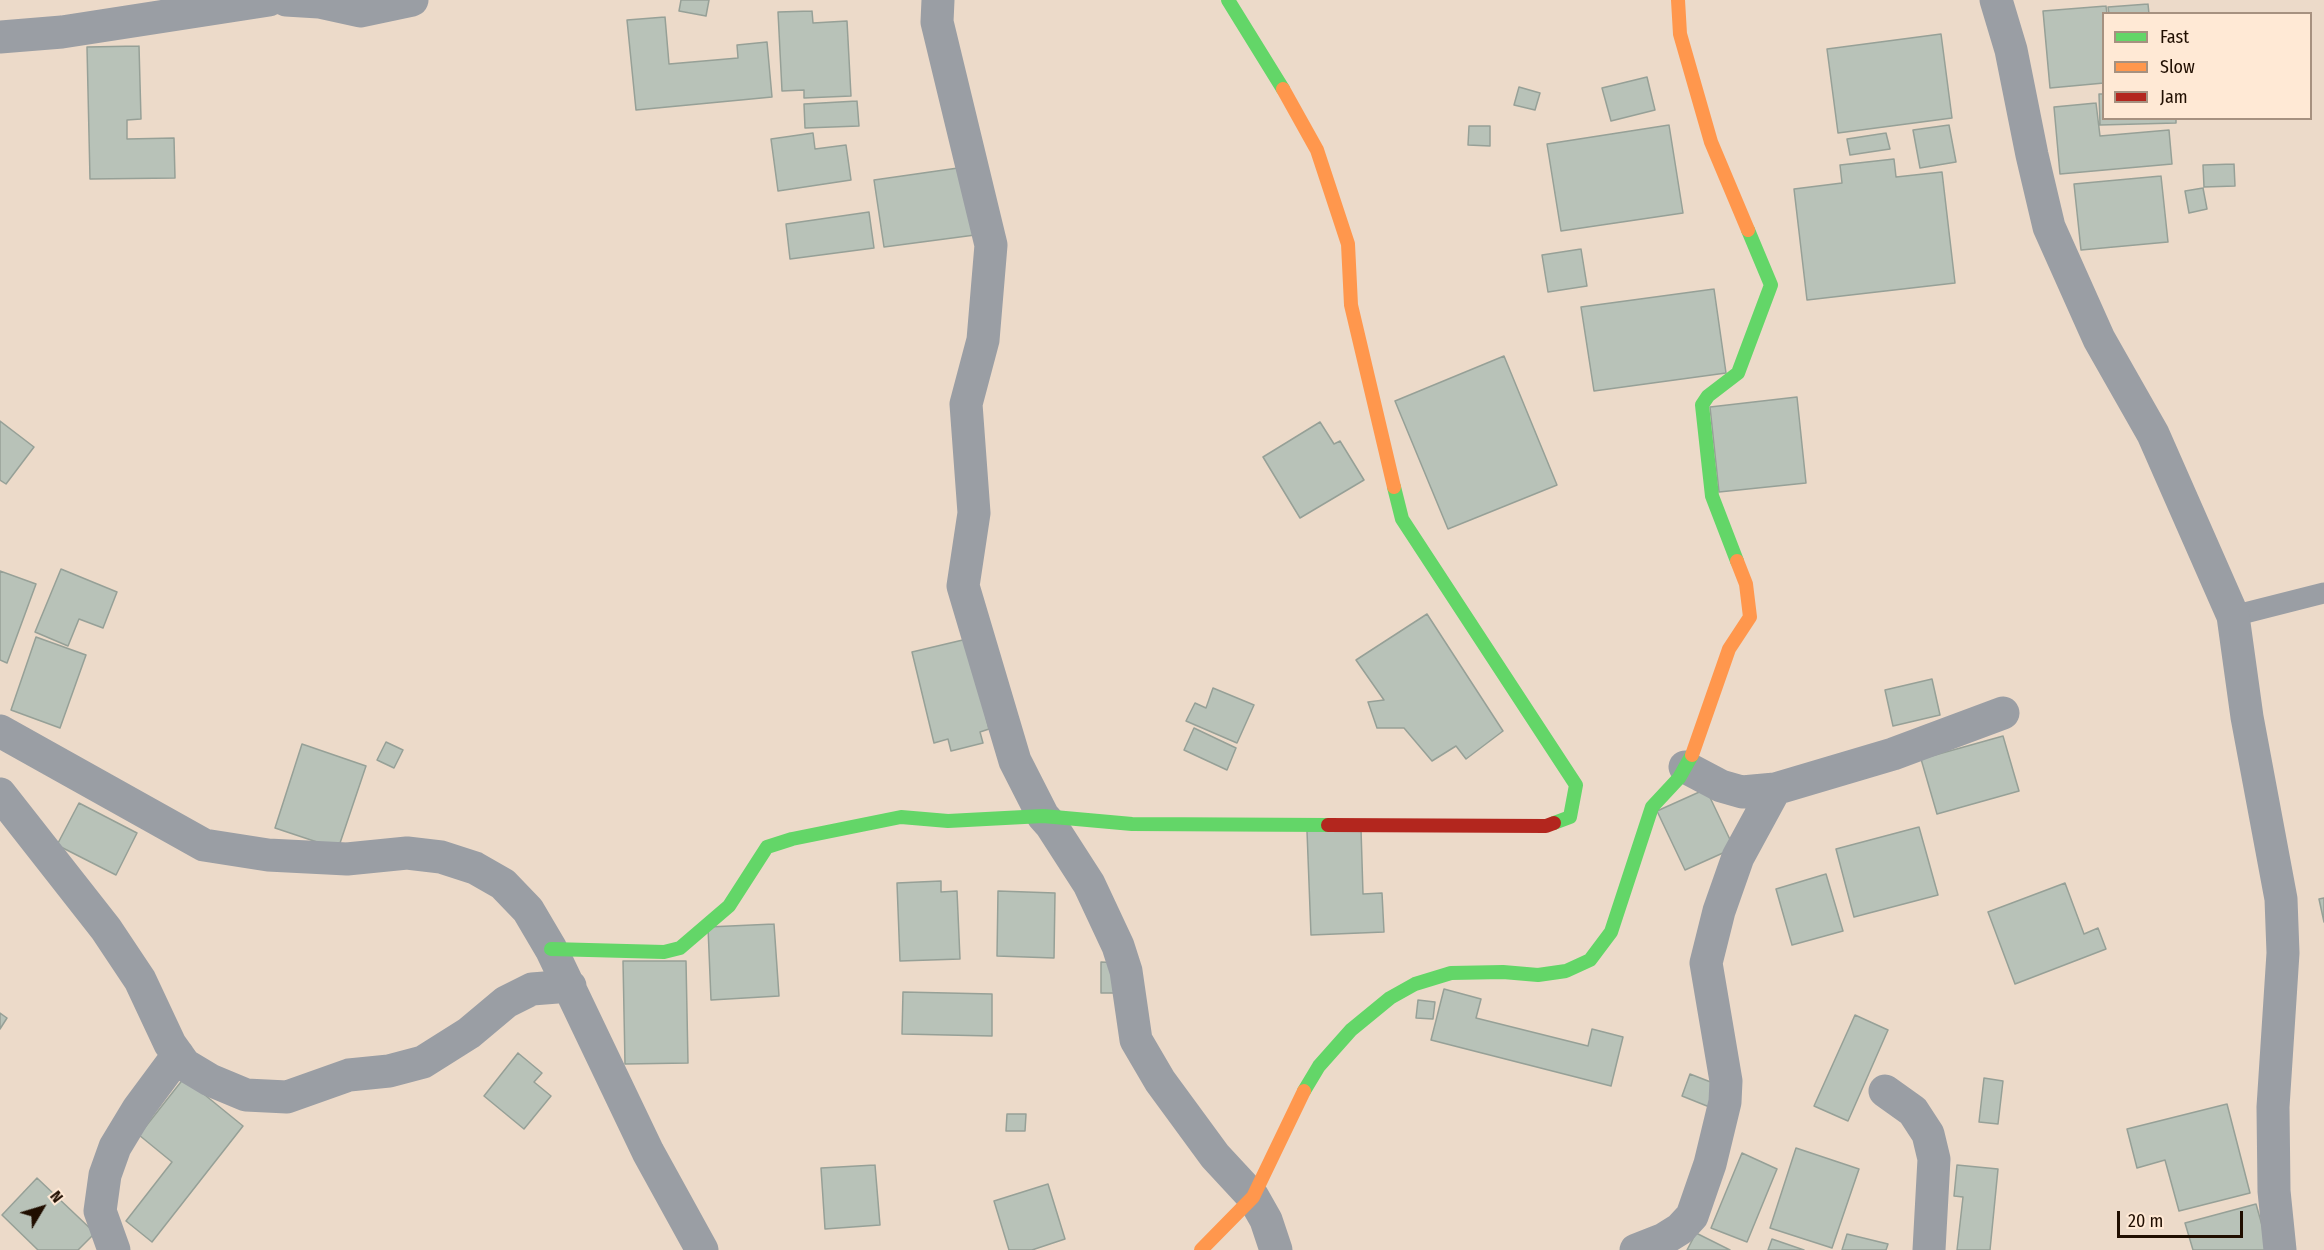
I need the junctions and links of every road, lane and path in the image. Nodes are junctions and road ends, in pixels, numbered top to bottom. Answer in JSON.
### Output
{"nodes":[{"id":1,"x":268,"y":0,"type":"edge"},
{"id":2,"x":286,"y":0,"type":"edge"},
{"id":3,"x":412,"y":0,"type":"edge"},
{"id":4,"x":938,"y":0,"type":"edge"},
{"id":5,"x":1228,"y":0,"type":"edge"},
{"id":6,"x":1678,"y":0,"type":"edge"},
{"id":7,"x":1996,"y":0,"type":"edge"},
{"id":8,"x":0,"y":37,"type":"edge"},
{"id":9,"x":2324,"y":593,"type":"edge"},
{"id":10,"x":2233,"y":616,"type":"junction"},
{"id":11,"x":2003,"y":714,"type":"dead end"},
{"id":12,"x":0,"y":731,"type":"edge"},
{"id":13,"x":1685,"y":767,"type":"junction"},
{"id":14,"x":1775,"y":789,"type":"junction"},
{"id":15,"x":0,"y":794,"type":"edge"},
{"id":16,"x":1042,"y":816,"type":"junction"},
{"id":17,"x":551,"y":949,"type":"junction"},
{"id":18,"x":570,"y":986,"type":"junction"},
{"id":19,"x":178,"y":1055,"type":"junction"},
{"id":20,"x":1886,"y":1091,"type":"dead end"},
{"id":21,"x":1253,"y":1197,"type":"junction"},
{"id":22,"x":114,"y":1250,"type":"edge"},
{"id":23,"x":702,"y":1250,"type":"edge"},
{"id":24,"x":1201,"y":1250,"type":"edge"},
{"id":25,"x":1276,"y":1250,"type":"edge"},
{"id":26,"x":1636,"y":1250,"type":"edge"},
{"id":27,"x":1929,"y":1250,"type":"edge"},
{"id":28,"x":2280,"y":1250,"type":"edge"}],
"edges":[{"from":1,"to":8,"type":"street"},
{"from":2,"to":3,"type":"street"},
{"from":4,"to":16,"type":"street"},
{"from":5,"to":16,"type":"street"},
{"from":6,"to":13,"type":"street"},
{"from":7,"to":10,"type":"street"},
{"from":9,"to":10,"type":"lane"},
{"from":10,"to":28,"type":"street"},
{"from":11,"to":14,"type":"street"},
{"from":12,"to":17,"type":"street"},
{"from":13,"to":14,"type":"street"},
{"from":13,"to":21,"type":"street"},
{"from":14,"to":26,"type":"street"},
{"from":15,"to":19,"type":"street"},
{"from":16,"to":17,"type":"street"},
{"from":16,"to":21,"type":"street"},
{"from":17,"to":18,"type":"street"},
{"from":18,"to":19,"type":"street"},
{"from":18,"to":23,"type":"street"},
{"from":19,"to":22,"type":"street"},
{"from":20,"to":27,"type":"street"},
{"from":21,"to":24,"type":"street"},
{"from":21,"to":25,"type":"street"}]}
